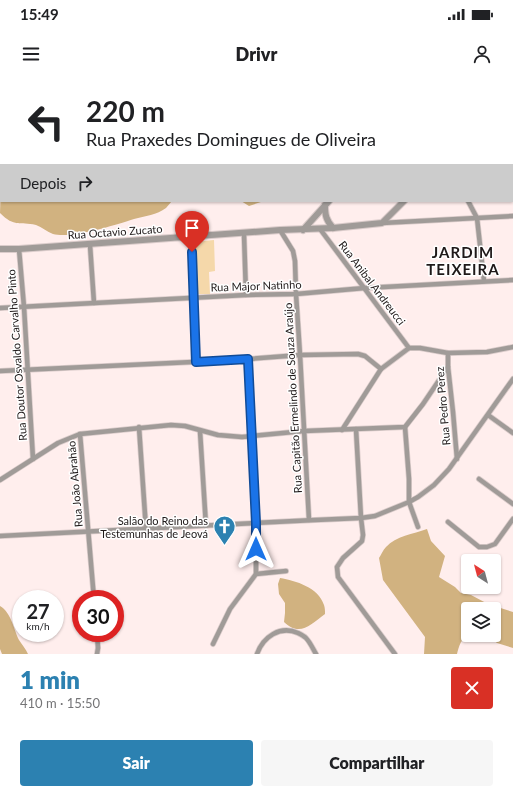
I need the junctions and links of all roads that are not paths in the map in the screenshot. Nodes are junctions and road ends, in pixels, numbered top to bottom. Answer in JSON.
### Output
{"nodes":[{"id":1,"x":403,"y":202,"type":"edge"},
{"id":2,"x":469,"y":202,"type":"edge"},
{"id":3,"x":327,"y":203,"type":"edge"},
{"id":4,"x":513,"y":216,"type":"edge"},
{"id":5,"x":477,"y":218,"type":"junction"},
{"id":6,"x":382,"y":222,"type":"junction"},
{"id":7,"x":333,"y":228,"type":"junction"},
{"id":8,"x":320,"y":229,"type":"junction"},
{"id":9,"x":280,"y":230,"type":"junction"},
{"id":10,"x":303,"y":230,"type":"junction"},
{"id":11,"x":244,"y":234,"type":"junction"},
{"id":12,"x":192,"y":237,"type":"junction"},
{"id":13,"x":90,"y":245,"type":"junction"},
{"id":14,"x":0,"y":249,"type":"edge"},
{"id":15,"x":19,"y":249,"type":"junction"},
{"id":16,"x":513,"y":280,"type":"edge"},
{"id":17,"x":484,"y":281,"type":"junction"},
{"id":18,"x":365,"y":288,"type":"junction"},
{"id":19,"x":296,"y":294,"type":"junction"},
{"id":20,"x":246,"y":295,"type":"junction"},
{"id":21,"x":194,"y":298,"type":"junction"},
{"id":22,"x":94,"y":303,"type":"junction"},
{"id":23,"x":24,"y":307,"type":"junction"},
{"id":24,"x":0,"y":308,"type":"edge"},
{"id":25,"x":513,"y":346,"type":"edge"},
{"id":26,"x":409,"y":348,"type":"junction"},
{"id":27,"x":448,"y":353,"type":"junction"},
{"id":28,"x":300,"y":355,"type":"junction"},
{"id":29,"x":248,"y":359,"type":"junction"},
{"id":30,"x":196,"y":362,"type":"junction"},
{"id":31,"x":448,"y":367,"type":"junction"},
{"id":32,"x":381,"y":369,"type":"junction"},
{"id":33,"x":27,"y":370,"type":"junction"},
{"id":34,"x":0,"y":371,"type":"edge"},
{"id":35,"x":513,"y":379,"type":"edge"},
{"id":36,"x":488,"y":415,"type":"junction"},
{"id":37,"x":139,"y":427,"type":"junction"},
{"id":38,"x":405,"y":427,"type":"junction"},
{"id":39,"x":356,"y":429,"type":"junction"},
{"id":40,"x":200,"y":430,"type":"junction"},
{"id":41,"x":342,"y":430,"type":"junction"},
{"id":42,"x":304,"y":431,"type":"junction"},
{"id":43,"x":513,"y":433,"type":"edge"},
{"id":44,"x":80,"y":434,"type":"junction"},
{"id":45,"x":252,"y":436,"type":"junction"},
{"id":46,"x":33,"y":459,"type":"junction"},
{"id":47,"x":457,"y":459,"type":"junction"},
{"id":48,"x":0,"y":480,"type":"edge"},
{"id":49,"x":479,"y":480,"type":"dead end"},
{"id":50,"x":409,"y":502,"type":"junction"},
{"id":51,"x":513,"y":504,"type":"edge"},
{"id":52,"x":361,"y":518,"type":"junction"},
{"id":53,"x":513,"y":519,"type":"edge"},
{"id":54,"x":309,"y":520,"type":"junction"},
{"id":55,"x":448,"y":522,"type":"dead end"},
{"id":56,"x":256,"y":523,"type":"junction"},
{"id":57,"x":206,"y":526,"type":"junction"},
{"id":58,"x":418,"y":527,"type":"dead end"},
{"id":59,"x":146,"y":530,"type":"junction"},
{"id":60,"x":88,"y":532,"type":"junction"},
{"id":61,"x":0,"y":536,"type":"edge"},
{"id":62,"x":286,"y":571,"type":"dead end"},
{"id":63,"x":256,"y":574,"type":"junction"},
{"id":64,"x":93,"y":590,"type":"edge"},
{"id":65,"x":98,"y":642,"type":"edge"},
{"id":66,"x":213,"y":644,"type":"dead end"},
{"id":67,"x":97,"y":654,"type":"edge"},
{"id":68,"x":257,"y":654,"type":"edge"},
{"id":69,"x":316,"y":654,"type":"edge"},
{"id":70,"x":395,"y":654,"type":"edge"}],
"edges":[{"from":1,"to":6,"type":"street"},
{"from":2,"to":5,"type":"street"},
{"from":3,"to":7,"type":"street"},
{"from":3,"to":10,"type":"street"},
{"from":4,"to":5,"type":"street"},
{"from":5,"to":6,"type":"street"},
{"from":5,"to":17,"type":"street"},
{"from":6,"to":7,"type":"street","name":"Rua Octavio Zucato"},
{"from":7,"to":8,"type":"street","name":"Rua Octavio Zucato"},
{"from":8,"to":10,"type":"street","name":"Rua Octavio Zucato"},
{"from":8,"to":18,"type":"street","name":"Rua Anibal Andreucci"},
{"from":9,"to":10,"type":"street","name":"Rua Octavio Zucato"},
{"from":9,"to":11,"type":"street","name":"Rua Octavio Zucato"},
{"from":9,"to":19,"type":"street","name":"Rua Capitão Ermelindo de Souza Araújo"},
{"from":11,"to":12,"type":"street","name":"Rua Octavio Zucato"},
{"from":11,"to":20,"type":"street"},
{"from":12,"to":13,"type":"street","name":"Rua Octavio Zucato"},
{"from":12,"to":21,"type":"street"},
{"from":13,"to":15,"type":"street","name":"Rua Octavio Zucato"},
{"from":13,"to":22,"type":"street"},
{"from":14,"to":15,"type":"street","name":"Rua Octavio Zucato"},
{"from":15,"to":23,"type":"street","name":"Rua Doutor Osvaldo Carvalho Pinto"},
{"from":16,"to":17,"type":"street","name":"Rua Major Natinho"},
{"from":17,"to":18,"type":"street","name":"Rua Major Natinho"},
{"from":18,"to":19,"type":"street","name":"Rua Major Natinho"},
{"from":18,"to":26,"type":"street","name":"Rua Anibal Andreucci"},
{"from":19,"to":20,"type":"street","name":"Rua Major Natinho"},
{"from":19,"to":28,"type":"street","name":"Rua Capitão Ermelindo de Souza Araújo"},
{"from":20,"to":21,"type":"street","name":"Rua Major Natinho"},
{"from":21,"to":22,"type":"street","name":"Rua Major Natinho"},
{"from":21,"to":30,"type":"street"},
{"from":22,"to":23,"type":"street","name":"Rua Major Natinho"},
{"from":23,"to":24,"type":"street","name":"Rua Major Natinho"},
{"from":23,"to":33,"type":"street","name":"Rua Doutor Osvaldo Carvalho Pinto"},
{"from":25,"to":27,"type":"street"},
{"from":26,"to":27,"type":"street"},
{"from":26,"to":32,"type":"street"},
{"from":27,"to":31,"type":"street","name":"Rua Pedro Perez"},
{"from":28,"to":29,"type":"street"},
{"from":28,"to":32,"type":"street"},
{"from":28,"to":42,"type":"street","name":"Rua Capitão Ermelindo de Souza Araújo"},
{"from":29,"to":30,"type":"street"},
{"from":29,"to":45,"type":"street"},
{"from":30,"to":33,"type":"street"},
{"from":31,"to":38,"type":"street"},
{"from":31,"to":47,"type":"street","name":"Rua Pedro Perez"},
{"from":32,"to":41,"type":"street"},
{"from":33,"to":34,"type":"street"},
{"from":33,"to":46,"type":"street","name":"Rua Doutor Osvaldo Carvalho Pinto"},
{"from":35,"to":36,"type":"street"},
{"from":36,"to":43,"type":"street"},
{"from":36,"to":47,"type":"street"},
{"from":37,"to":40,"type":"street"},
{"from":37,"to":44,"type":"street"},
{"from":37,"to":59,"type":"street"},
{"from":38,"to":39,"type":"street"},
{"from":38,"to":50,"type":"street"},
{"from":39,"to":41,"type":"street"},
{"from":39,"to":52,"type":"street"},
{"from":40,"to":45,"type":"street"},
{"from":40,"to":57,"type":"street"},
{"from":41,"to":42,"type":"street"},
{"from":42,"to":45,"type":"street"},
{"from":42,"to":54,"type":"street","name":"Rua Capitão Ermelindo de Souza Araújo"},
{"from":44,"to":46,"type":"street"},
{"from":44,"to":60,"type":"street","name":"Rua João Abrahão"},
{"from":45,"to":56,"type":"street"},
{"from":46,"to":48,"type":"street"},
{"from":47,"to":50,"type":"street"},
{"from":49,"to":51,"type":"street"},
{"from":50,"to":52,"type":"street"},
{"from":50,"to":58,"type":"street"},
{"from":52,"to":54,"type":"street"},
{"from":52,"to":70,"type":"street"},
{"from":53,"to":55,"type":"street"},
{"from":54,"to":56,"type":"street"},
{"from":56,"to":57,"type":"street"},
{"from":56,"to":63,"type":"street"},
{"from":57,"to":59,"type":"street"},
{"from":59,"to":60,"type":"street"},
{"from":60,"to":61,"type":"street"},
{"from":60,"to":64,"type":"street","name":"Rua João Abrahão"},
{"from":62,"to":63,"type":"street"},
{"from":63,"to":66,"type":"street"},
{"from":65,"to":67,"type":"street"},
{"from":68,"to":69,"type":"street"}]}
